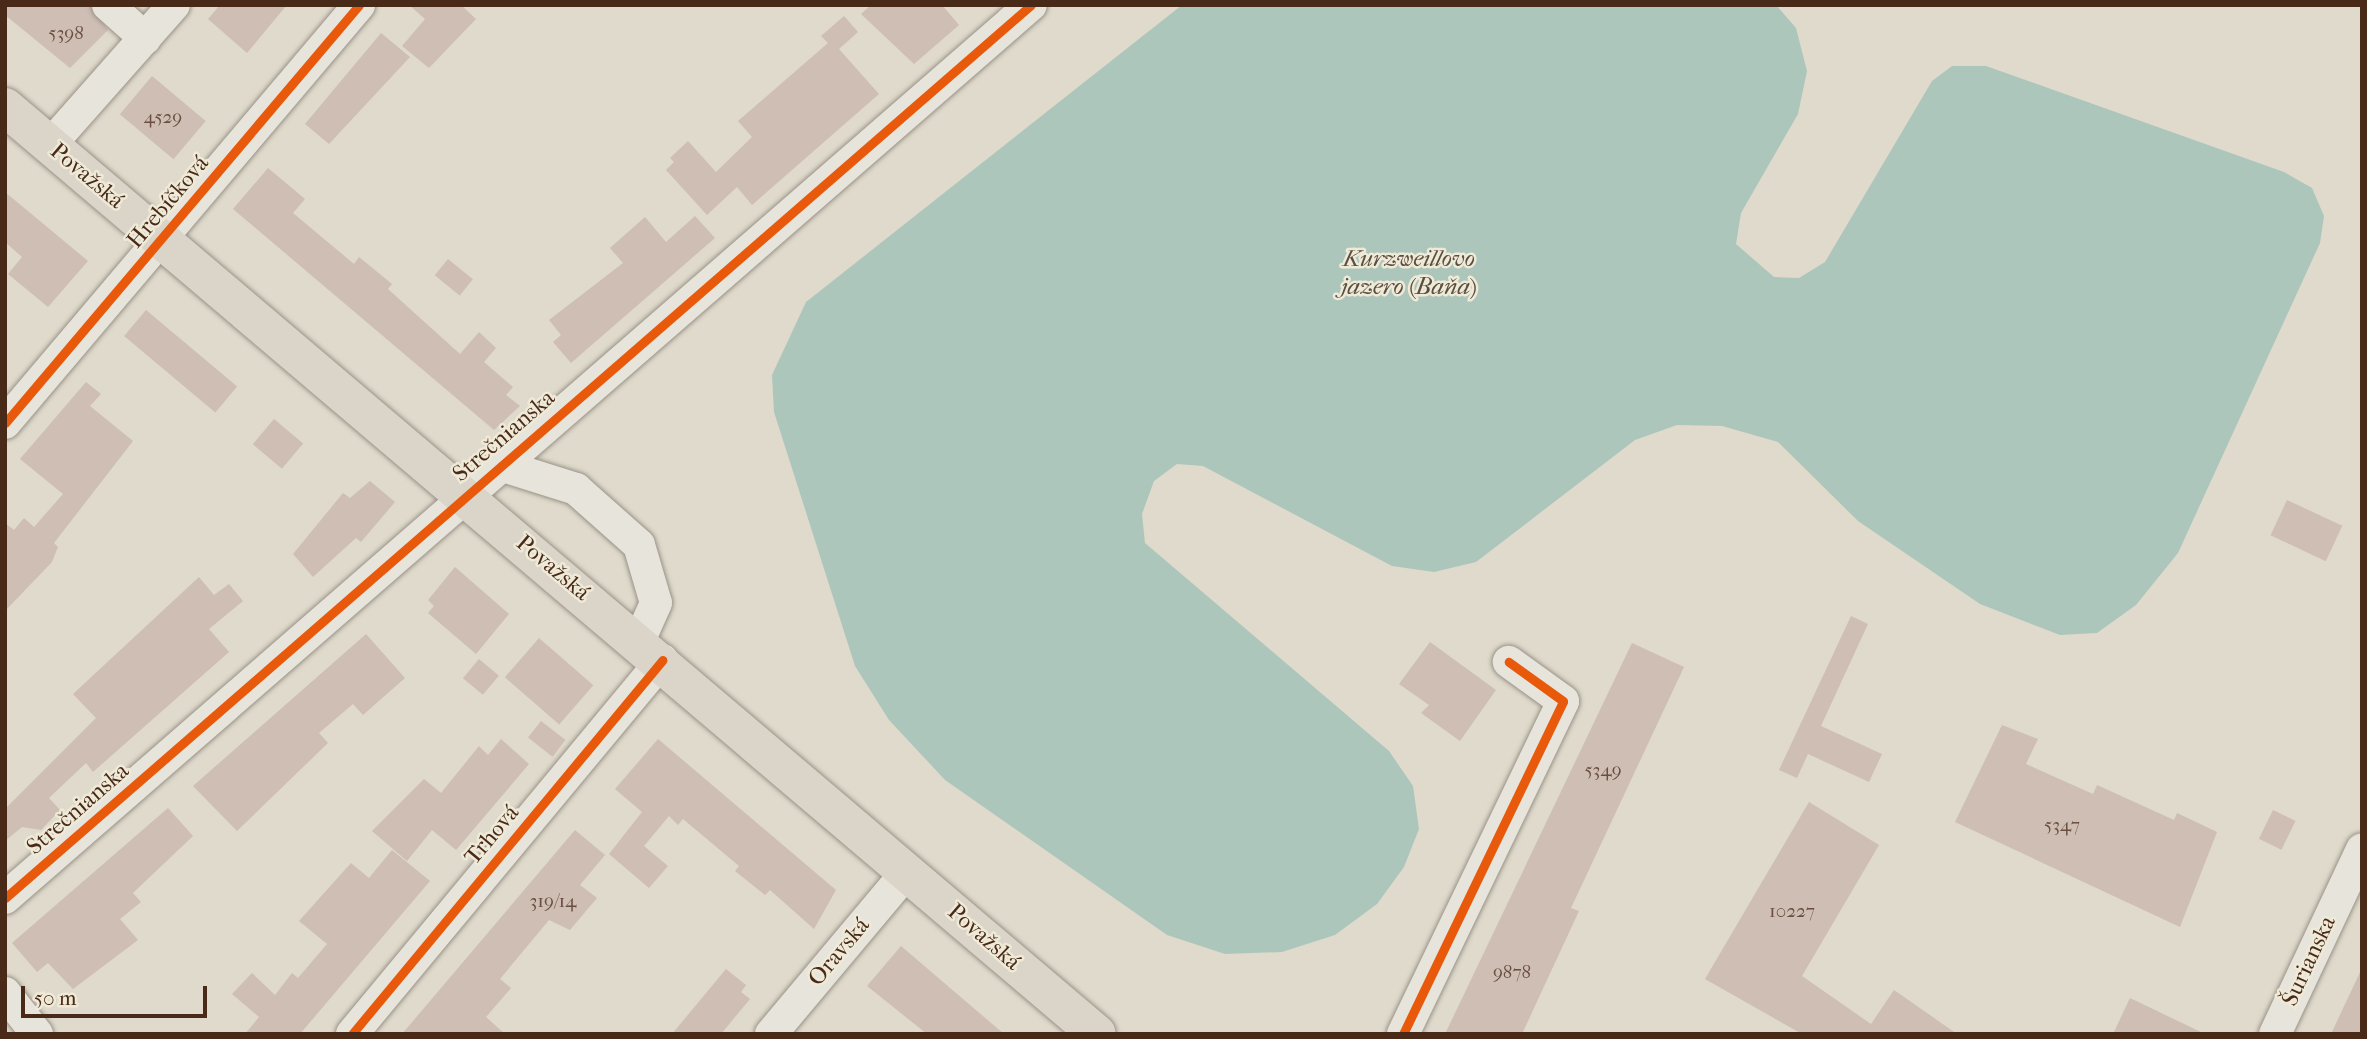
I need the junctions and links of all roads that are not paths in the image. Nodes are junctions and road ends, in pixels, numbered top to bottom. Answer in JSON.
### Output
{"nodes":[{"id":1,"x":108,"y":5,"type":"edge"},
{"id":2,"x":173,"y":5,"type":"edge"},
{"id":3,"x":359,"y":5,"type":"edge"},
{"id":4,"x":1031,"y":5,"type":"edge"},
{"id":5,"x":145,"y":38,"type":"junction"},
{"id":6,"x":5,"y":107,"type":"edge"},
{"id":7,"x":50,"y":145,"type":"junction"},
{"id":8,"x":162,"y":240,"type":"junction"},
{"id":9,"x":5,"y":423,"type":"edge"},
{"id":10,"x":500,"y":465,"type":"junction"},
{"id":11,"x":466,"y":495,"type":"junction"},
{"id":12,"x":650,"y":650,"type":"junction"},
{"id":13,"x":1509,"y":662,"type":"dead end"},
{"id":14,"x":2362,"y":849,"type":"edge"},
{"id":15,"x":908,"y":871,"type":"junction"},
{"id":16,"x":5,"y":898,"type":"edge"},
{"id":17,"x":5,"y":993,"type":"edge"},
{"id":18,"x":37,"y":1034,"type":"edge"},
{"id":19,"x":352,"y":1034,"type":"edge"},
{"id":20,"x":771,"y":1034,"type":"edge"},
{"id":21,"x":1097,"y":1034,"type":"edge"},
{"id":22,"x":1403,"y":1034,"type":"edge"},
{"id":23,"x":2275,"y":1034,"type":"edge"}],
"edges":[{"from":1,"to":5,"type":"street"},
{"from":2,"to":5,"type":"street"},
{"from":3,"to":8,"type":"street","name":"Hrebíčková"},
{"from":4,"to":10,"type":"street","name":"Strečnianska"},
{"from":5,"to":7,"type":"street"},
{"from":6,"to":7,"type":"main road","name":"Považská"},
{"from":7,"to":8,"type":"main road","name":"Považská"},
{"from":8,"to":9,"type":"street","name":"Hrebíčková"},
{"from":8,"to":11,"type":"main road","name":"Považská"},
{"from":10,"to":11,"type":"street","name":"Strečnianska"},
{"from":10,"to":12,"type":"street","name":"Trhová"},
{"from":11,"to":12,"type":"main road","name":"Považská"},
{"from":11,"to":16,"type":"street","name":"Strečnianska"},
{"from":12,"to":15,"type":"main road","name":"Považská"},
{"from":12,"to":19,"type":"street","name":"Trhová"},
{"from":13,"to":22,"type":"street"},
{"from":14,"to":23,"type":"street","name":"Šurianska"},
{"from":15,"to":20,"type":"street","name":"Oravská"},
{"from":15,"to":21,"type":"main road","name":"Považská"},
{"from":17,"to":18,"type":"street"}]}
